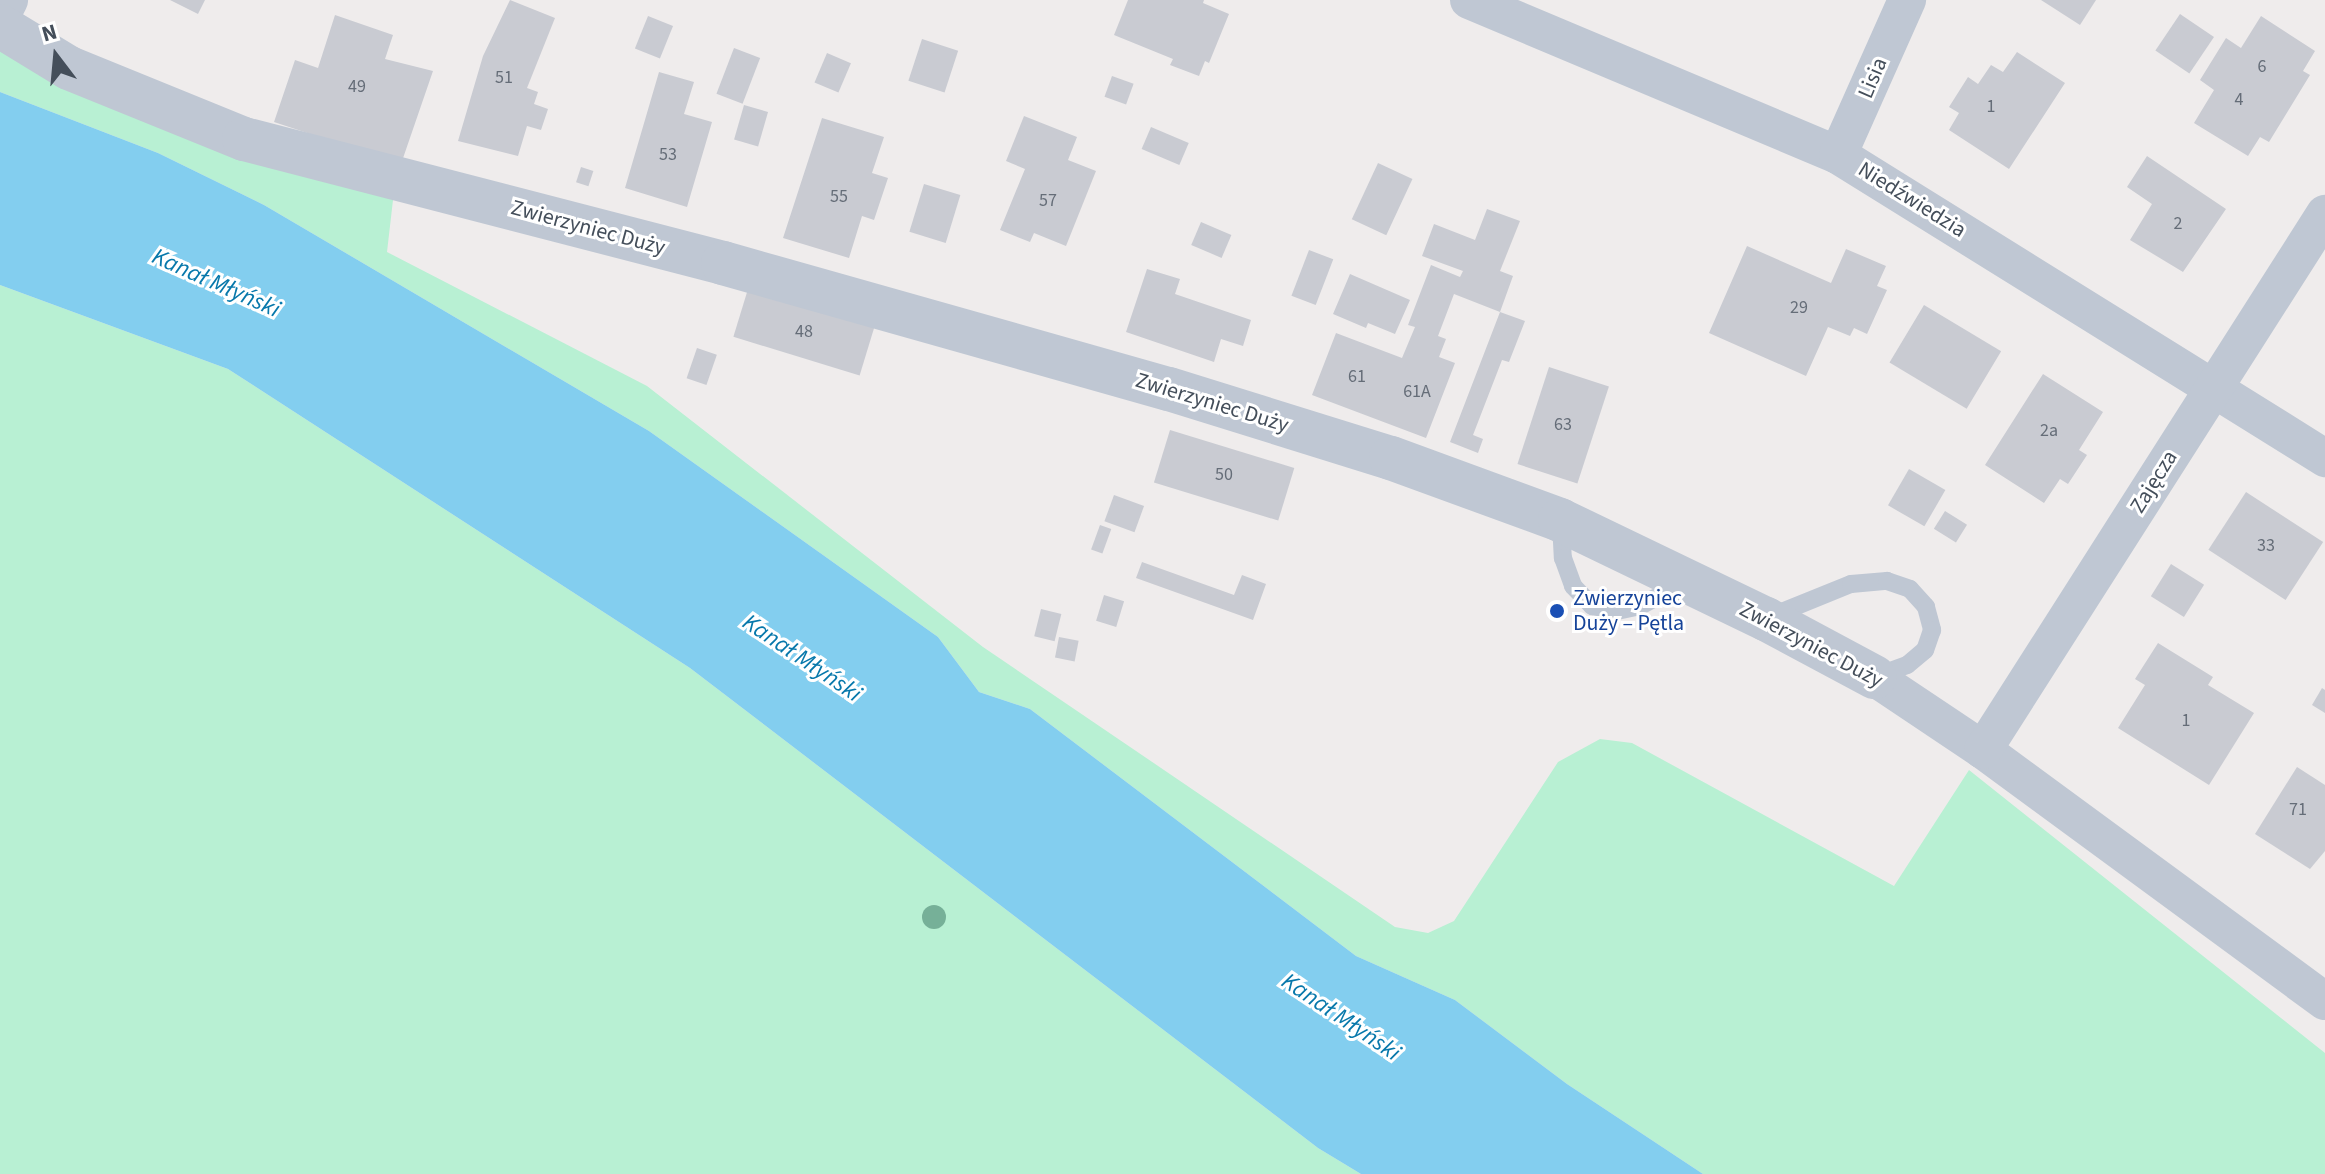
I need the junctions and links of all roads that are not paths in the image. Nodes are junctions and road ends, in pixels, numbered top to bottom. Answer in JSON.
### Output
{"nodes":[{"id":1,"x":9,"y":0,"type":"edge"},
{"id":2,"x":1469,"y":0,"type":"edge"},
{"id":3,"x":1907,"y":0,"type":"edge"},
{"id":4,"x":0,"y":18,"type":"edge"},
{"id":5,"x":0,"y":26,"type":"edge"},
{"id":6,"x":1838,"y":155,"type":"junction"},
{"id":7,"x":2325,"y":214,"type":"edge"},
{"id":8,"x":2213,"y":387,"type":"junction"},
{"id":9,"x":2325,"y":458,"type":"edge"},
{"id":10,"x":1560,"y":520,"type":"junction"},
{"id":11,"x":1679,"y":578,"type":"junction"},
{"id":12,"x":1766,"y":619,"type":"junction"},
{"id":13,"x":1874,"y":677,"type":"junction"},
{"id":14,"x":1983,"y":750,"type":"junction"},
{"id":15,"x":2325,"y":1001,"type":"edge"}],
"edges":[{"from":1,"to":4,"type":"street"},
{"from":2,"to":6,"type":"street","name":"Niedźwiedzia"},
{"from":3,"to":6,"type":"street","name":"Lisia"},
{"from":5,"to":10,"type":"street","name":"Zwierzyniec Duży"},
{"from":6,"to":8,"type":"street","name":"Niedźwiedzia"},
{"from":7,"to":8,"type":"street","name":"Zajęcza"},
{"from":8,"to":9,"type":"street","name":"Niedźwiedzia"},
{"from":8,"to":14,"type":"street","name":"Zajęcza"},
{"from":10,"to":11,"type":"street","name":"Zwierzyniec Duży"},
{"from":10,"to":11,"type":"lane"},
{"from":11,"to":12,"type":"street","name":"Zwierzyniec Duży"},
{"from":12,"to":13,"type":"street","name":"Zwierzyniec Duży"},
{"from":12,"to":13,"type":"lane"},
{"from":13,"to":14,"type":"street","name":"Zwierzyniec Duży"},
{"from":14,"to":15,"type":"street","name":"Zwierzyniec Duży"}]}
